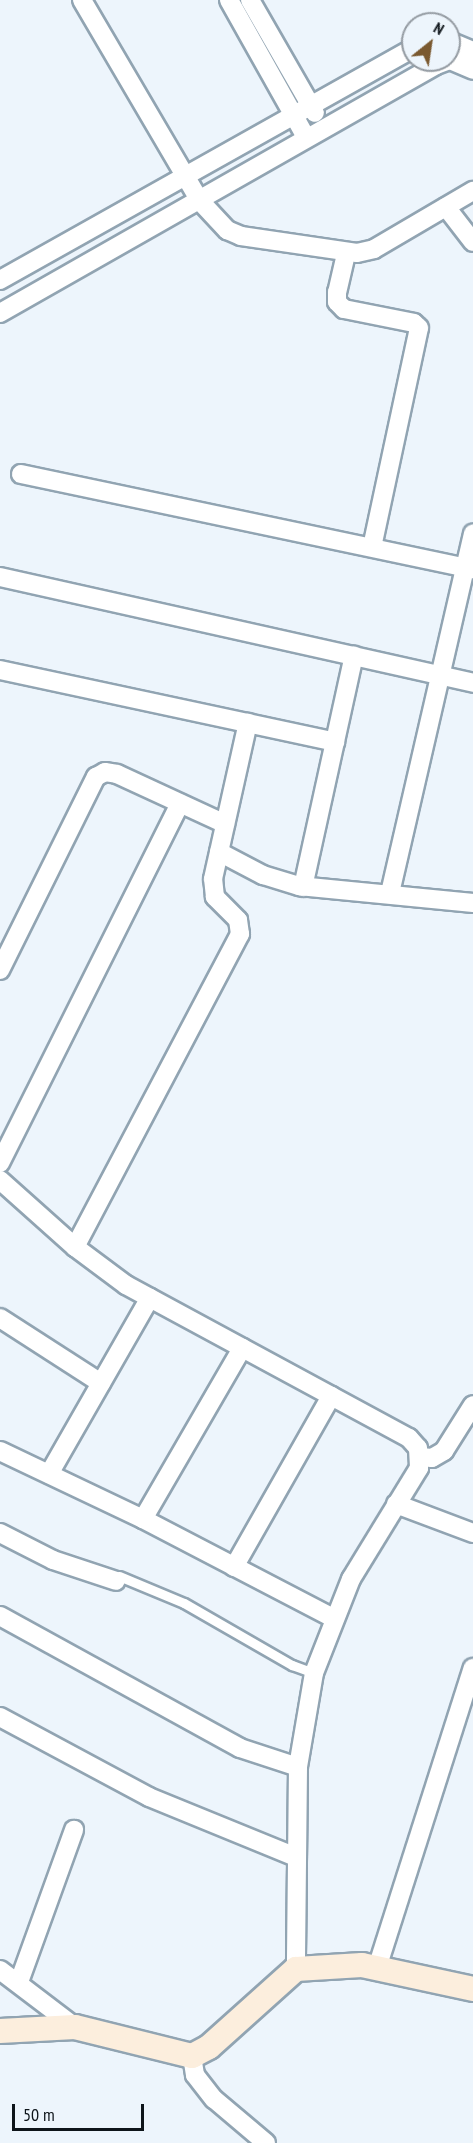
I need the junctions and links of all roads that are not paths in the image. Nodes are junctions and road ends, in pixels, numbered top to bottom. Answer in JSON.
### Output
{"nodes":[{"id":1,"x":82,"y":0,"type":"edge"},
{"id":2,"x":230,"y":0,"type":"edge"},
{"id":3,"x":250,"y":0,"type":"edge"},
{"id":4,"x":401,"y":54,"type":"edge"},
{"id":5,"x":464,"y":54,"type":"edge"},
{"id":6,"x":309,"y":104,"type":"junction"},
{"id":7,"x":292,"y":112,"type":"junction"},
{"id":8,"x":324,"y":125,"type":"junction"},
{"id":9,"x":306,"y":137,"type":"junction"},
{"id":10,"x":184,"y":175,"type":"junction"},
{"id":11,"x":473,"y":192,"type":"edge"},
{"id":12,"x":200,"y":201,"type":"junction"},
{"id":13,"x":446,"y":207,"type":"junction"},
{"id":14,"x":473,"y":242,"type":"edge"},
{"id":15,"x":346,"y":254,"type":"junction"},
{"id":16,"x":0,"y":280,"type":"edge"},
{"id":17,"x":0,"y":313,"type":"edge"},
{"id":18,"x":21,"y":474,"type":"dead end"},
{"id":19,"x":473,"y":533,"type":"edge"},
{"id":20,"x":372,"y":547,"type":"junction"},
{"id":21,"x":469,"y":568,"type":"edge"},
{"id":22,"x":0,"y":577,"type":"edge"},
{"id":23,"x":354,"y":656,"type":"junction"},
{"id":24,"x":0,"y":670,"type":"edge"},
{"id":25,"x":440,"y":676,"type":"junction"},
{"id":26,"x":473,"y":683,"type":"edge"},
{"id":27,"x":248,"y":723,"type":"junction"},
{"id":28,"x":335,"y":742,"type":"junction"},
{"id":29,"x":180,"y":803,"type":"junction"},
{"id":30,"x":225,"y":824,"type":"junction"},
{"id":31,"x":219,"y":852,"type":"junction"},
{"id":32,"x":303,"y":887,"type":"junction"},
{"id":33,"x":390,"y":893,"type":"junction"},
{"id":34,"x":473,"y":903,"type":"edge"},
{"id":35,"x":0,"y":970,"type":"edge"},
{"id":36,"x":0,"y":1163,"type":"edge"},
{"id":37,"x":0,"y":1180,"type":"edge"},
{"id":38,"x":75,"y":1247,"type":"junction"},
{"id":39,"x":150,"y":1298,"type":"junction"},
{"id":40,"x":0,"y":1318,"type":"edge"},
{"id":41,"x":242,"y":1348,"type":"junction"},
{"id":42,"x":102,"y":1383,"type":"junction"},
{"id":43,"x":332,"y":1396,"type":"junction"},
{"id":44,"x":473,"y":1405,"type":"edge"},
{"id":45,"x":0,"y":1451,"type":"edge"},
{"id":46,"x":421,"y":1457,"type":"junction"},
{"id":47,"x":49,"y":1474,"type":"junction"},
{"id":48,"x":396,"y":1504,"type":"junction"},
{"id":49,"x":142,"y":1519,"type":"junction"},
{"id":50,"x":0,"y":1533,"type":"edge"},
{"id":51,"x":473,"y":1533,"type":"edge"},
{"id":52,"x":234,"y":1567,"type":"junction"},
{"id":53,"x":118,"y":1578,"type":"joint"},
{"id":54,"x":0,"y":1616,"type":"edge"},
{"id":55,"x":335,"y":1619,"type":"junction"},
{"id":56,"x":473,"y":1668,"type":"edge"},
{"id":57,"x":314,"y":1673,"type":"junction"},
{"id":58,"x":0,"y":1717,"type":"edge"},
{"id":59,"x":298,"y":1767,"type":"junction"},
{"id":60,"x":74,"y":1830,"type":"dead end"},
{"id":61,"x":296,"y":1857,"type":"junction"},
{"id":62,"x":377,"y":1968,"type":"junction"},
{"id":63,"x":0,"y":1970,"type":"edge"},
{"id":64,"x":296,"y":1970,"type":"junction"},
{"id":65,"x":19,"y":1982,"type":"junction"},
{"id":66,"x":473,"y":1989,"type":"edge"},
{"id":67,"x":75,"y":2027,"type":"junction"},
{"id":68,"x":0,"y":2031,"type":"edge"},
{"id":69,"x":192,"y":2056,"type":"junction"},
{"id":70,"x":266,"y":2143,"type":"edge"}],
"edges":[{"from":1,"to":10,"type":"street"},
{"from":2,"to":7,"type":"street"},
{"from":3,"to":6,"type":"street"},
{"from":4,"to":6,"type":"street"},
{"from":5,"to":8,"type":"street"},
{"from":6,"to":7,"type":"street"},
{"from":6,"to":8,"type":"street"},
{"from":7,"to":9,"type":"street"},
{"from":7,"to":10,"type":"street"},
{"from":8,"to":9,"type":"street"},
{"from":9,"to":12,"type":"street"},
{"from":10,"to":12,"type":"street"},
{"from":10,"to":16,"type":"street"},
{"from":11,"to":13,"type":"street"},
{"from":12,"to":15,"type":"street"},
{"from":12,"to":17,"type":"street"},
{"from":13,"to":14,"type":"street"},
{"from":13,"to":15,"type":"street"},
{"from":15,"to":20,"type":"street"},
{"from":18,"to":20,"type":"street"},
{"from":19,"to":21,"type":"street"},
{"from":20,"to":21,"type":"street"},
{"from":21,"to":25,"type":"street"},
{"from":22,"to":23,"type":"street"},
{"from":23,"to":25,"type":"street"},
{"from":23,"to":28,"type":"street"},
{"from":24,"to":27,"type":"street"},
{"from":25,"to":26,"type":"street"},
{"from":25,"to":33,"type":"street"},
{"from":27,"to":28,"type":"street"},
{"from":27,"to":30,"type":"street"},
{"from":28,"to":32,"type":"street"},
{"from":29,"to":30,"type":"street"},
{"from":29,"to":35,"type":"street"},
{"from":29,"to":36,"type":"street"},
{"from":30,"to":31,"type":"street"},
{"from":31,"to":32,"type":"street"},
{"from":31,"to":38,"type":"street"},
{"from":32,"to":33,"type":"street"},
{"from":33,"to":34,"type":"street"},
{"from":37,"to":38,"type":"street"},
{"from":38,"to":39,"type":"street"},
{"from":39,"to":41,"type":"street"},
{"from":39,"to":42,"type":"street"},
{"from":40,"to":42,"type":"street"},
{"from":41,"to":43,"type":"street"},
{"from":41,"to":49,"type":"street"},
{"from":42,"to":47,"type":"street"},
{"from":43,"to":46,"type":"street"},
{"from":43,"to":52,"type":"street"},
{"from":44,"to":46,"type":"street"},
{"from":45,"to":47,"type":"street"},
{"from":46,"to":48,"type":"street"},
{"from":47,"to":49,"type":"street"},
{"from":48,"to":51,"type":"street"},
{"from":48,"to":55,"type":"street"},
{"from":49,"to":52,"type":"street"},
{"from":50,"to":53,"type":"street"},
{"from":52,"to":55,"type":"street"},
{"from":53,"to":57,"type":"lane"},
{"from":54,"to":59,"type":"street"},
{"from":55,"to":57,"type":"street"},
{"from":56,"to":62,"type":"street"},
{"from":57,"to":59,"type":"street"},
{"from":58,"to":61,"type":"street"},
{"from":59,"to":61,"type":"street"},
{"from":60,"to":65,"type":"street"},
{"from":61,"to":64,"type":"street"},
{"from":62,"to":64,"type":"main road"},
{"from":62,"to":66,"type":"main road"},
{"from":63,"to":65,"type":"street"},
{"from":64,"to":69,"type":"main road"},
{"from":65,"to":67,"type":"street"},
{"from":67,"to":68,"type":"main road"},
{"from":67,"to":69,"type":"main road"},
{"from":69,"to":70,"type":"street"}]}
